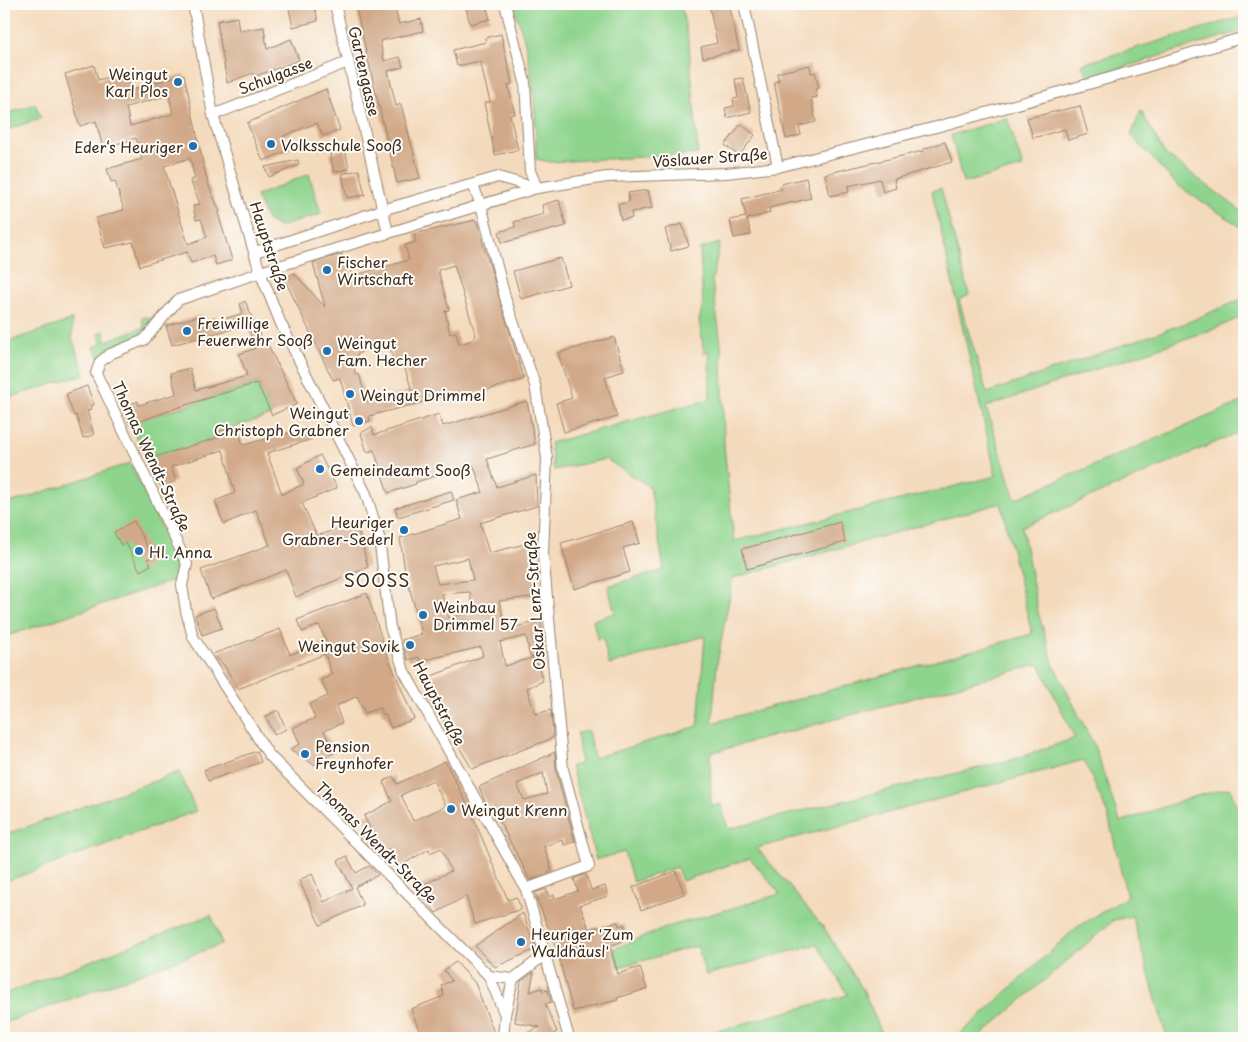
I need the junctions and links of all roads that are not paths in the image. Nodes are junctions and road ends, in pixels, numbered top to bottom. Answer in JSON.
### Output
{"nodes":[{"id":1,"x":193,"y":4,"type":"edge"},
{"id":2,"x":335,"y":4,"type":"edge"},
{"id":3,"x":505,"y":4,"type":"edge"},
{"id":4,"x":744,"y":4,"type":"edge"},
{"id":5,"x":1244,"y":37,"type":"edge"},
{"id":6,"x":348,"y":62,"type":"junction"},
{"id":7,"x":213,"y":115,"type":"junction"},
{"id":8,"x":778,"y":167,"type":"junction"},
{"id":9,"x":472,"y":185,"type":"junction"},
{"id":10,"x":537,"y":188,"type":"junction"},
{"id":11,"x":481,"y":206,"type":"junction"},
{"id":12,"x":382,"y":210,"type":"junction"},
{"id":13,"x":388,"y":233,"type":"junction"},
{"id":14,"x":255,"y":252,"type":"junction"},
{"id":15,"x":260,"y":272,"type":"junction"},
{"id":16,"x":96,"y":373,"type":"joint"},
{"id":17,"x":526,"y":889,"type":"junction"},
{"id":18,"x":546,"y":954,"type":"junction"},
{"id":19,"x":489,"y":976,"type":"junction"},
{"id":20,"x":513,"y":979,"type":"junction"},
{"id":21,"x":504,"y":1015,"type":"junction"},
{"id":22,"x":503,"y":1038,"type":"edge"},
{"id":23,"x":569,"y":1038,"type":"edge"}],
"edges":[{"from":1,"to":7,"type":"street","name":"Hauptstraße"},
{"from":2,"to":6,"type":"street","name":"Gartengasse"},
{"from":3,"to":10,"type":"street"},
{"from":4,"to":8,"type":"street"},
{"from":5,"to":8,"type":"street","name":"Vöslauer Straße"},
{"from":6,"to":7,"type":"street","name":"Schulgasse"},
{"from":6,"to":12,"type":"street","name":"Gartengasse"},
{"from":7,"to":14,"type":"street","name":"Hauptstraße"},
{"from":8,"to":10,"type":"street","name":"Vöslauer Straße"},
{"from":9,"to":10,"type":"street","name":"Vöslauer Straße"},
{"from":9,"to":11,"type":"street","name":"Oskar Lenz-Straße"},
{"from":9,"to":12,"type":"street","name":"Vöslauer Straße"},
{"from":10,"to":11,"type":"street","name":"Vöslauer Straße"},
{"from":11,"to":13,"type":"street","name":"Vöslauer Straße"},
{"from":11,"to":17,"type":"street","name":"Oskar Lenz-Straße"},
{"from":12,"to":13,"type":"street","name":"Gartengasse"},
{"from":12,"to":14,"type":"street","name":"Vöslauer Straße"},
{"from":13,"to":15,"type":"street","name":"Vöslauer Straße"},
{"from":14,"to":15,"type":"street","name":"Hauptstraße"},
{"from":15,"to":16,"type":"street","name":"Vöslauer Straße"},
{"from":15,"to":17,"type":"street","name":"Hauptstraße"},
{"from":16,"to":19,"type":"street","name":"Thomas Wendt-Straße"},
{"from":17,"to":18,"type":"street","name":"Hauptstraße"},
{"from":18,"to":20,"type":"street"},
{"from":18,"to":23,"type":"street","name":"Hauptstraße"},
{"from":19,"to":20,"type":"street"},
{"from":19,"to":21,"type":"street"},
{"from":20,"to":21,"type":"street"},
{"from":21,"to":22,"type":"street"}]}
